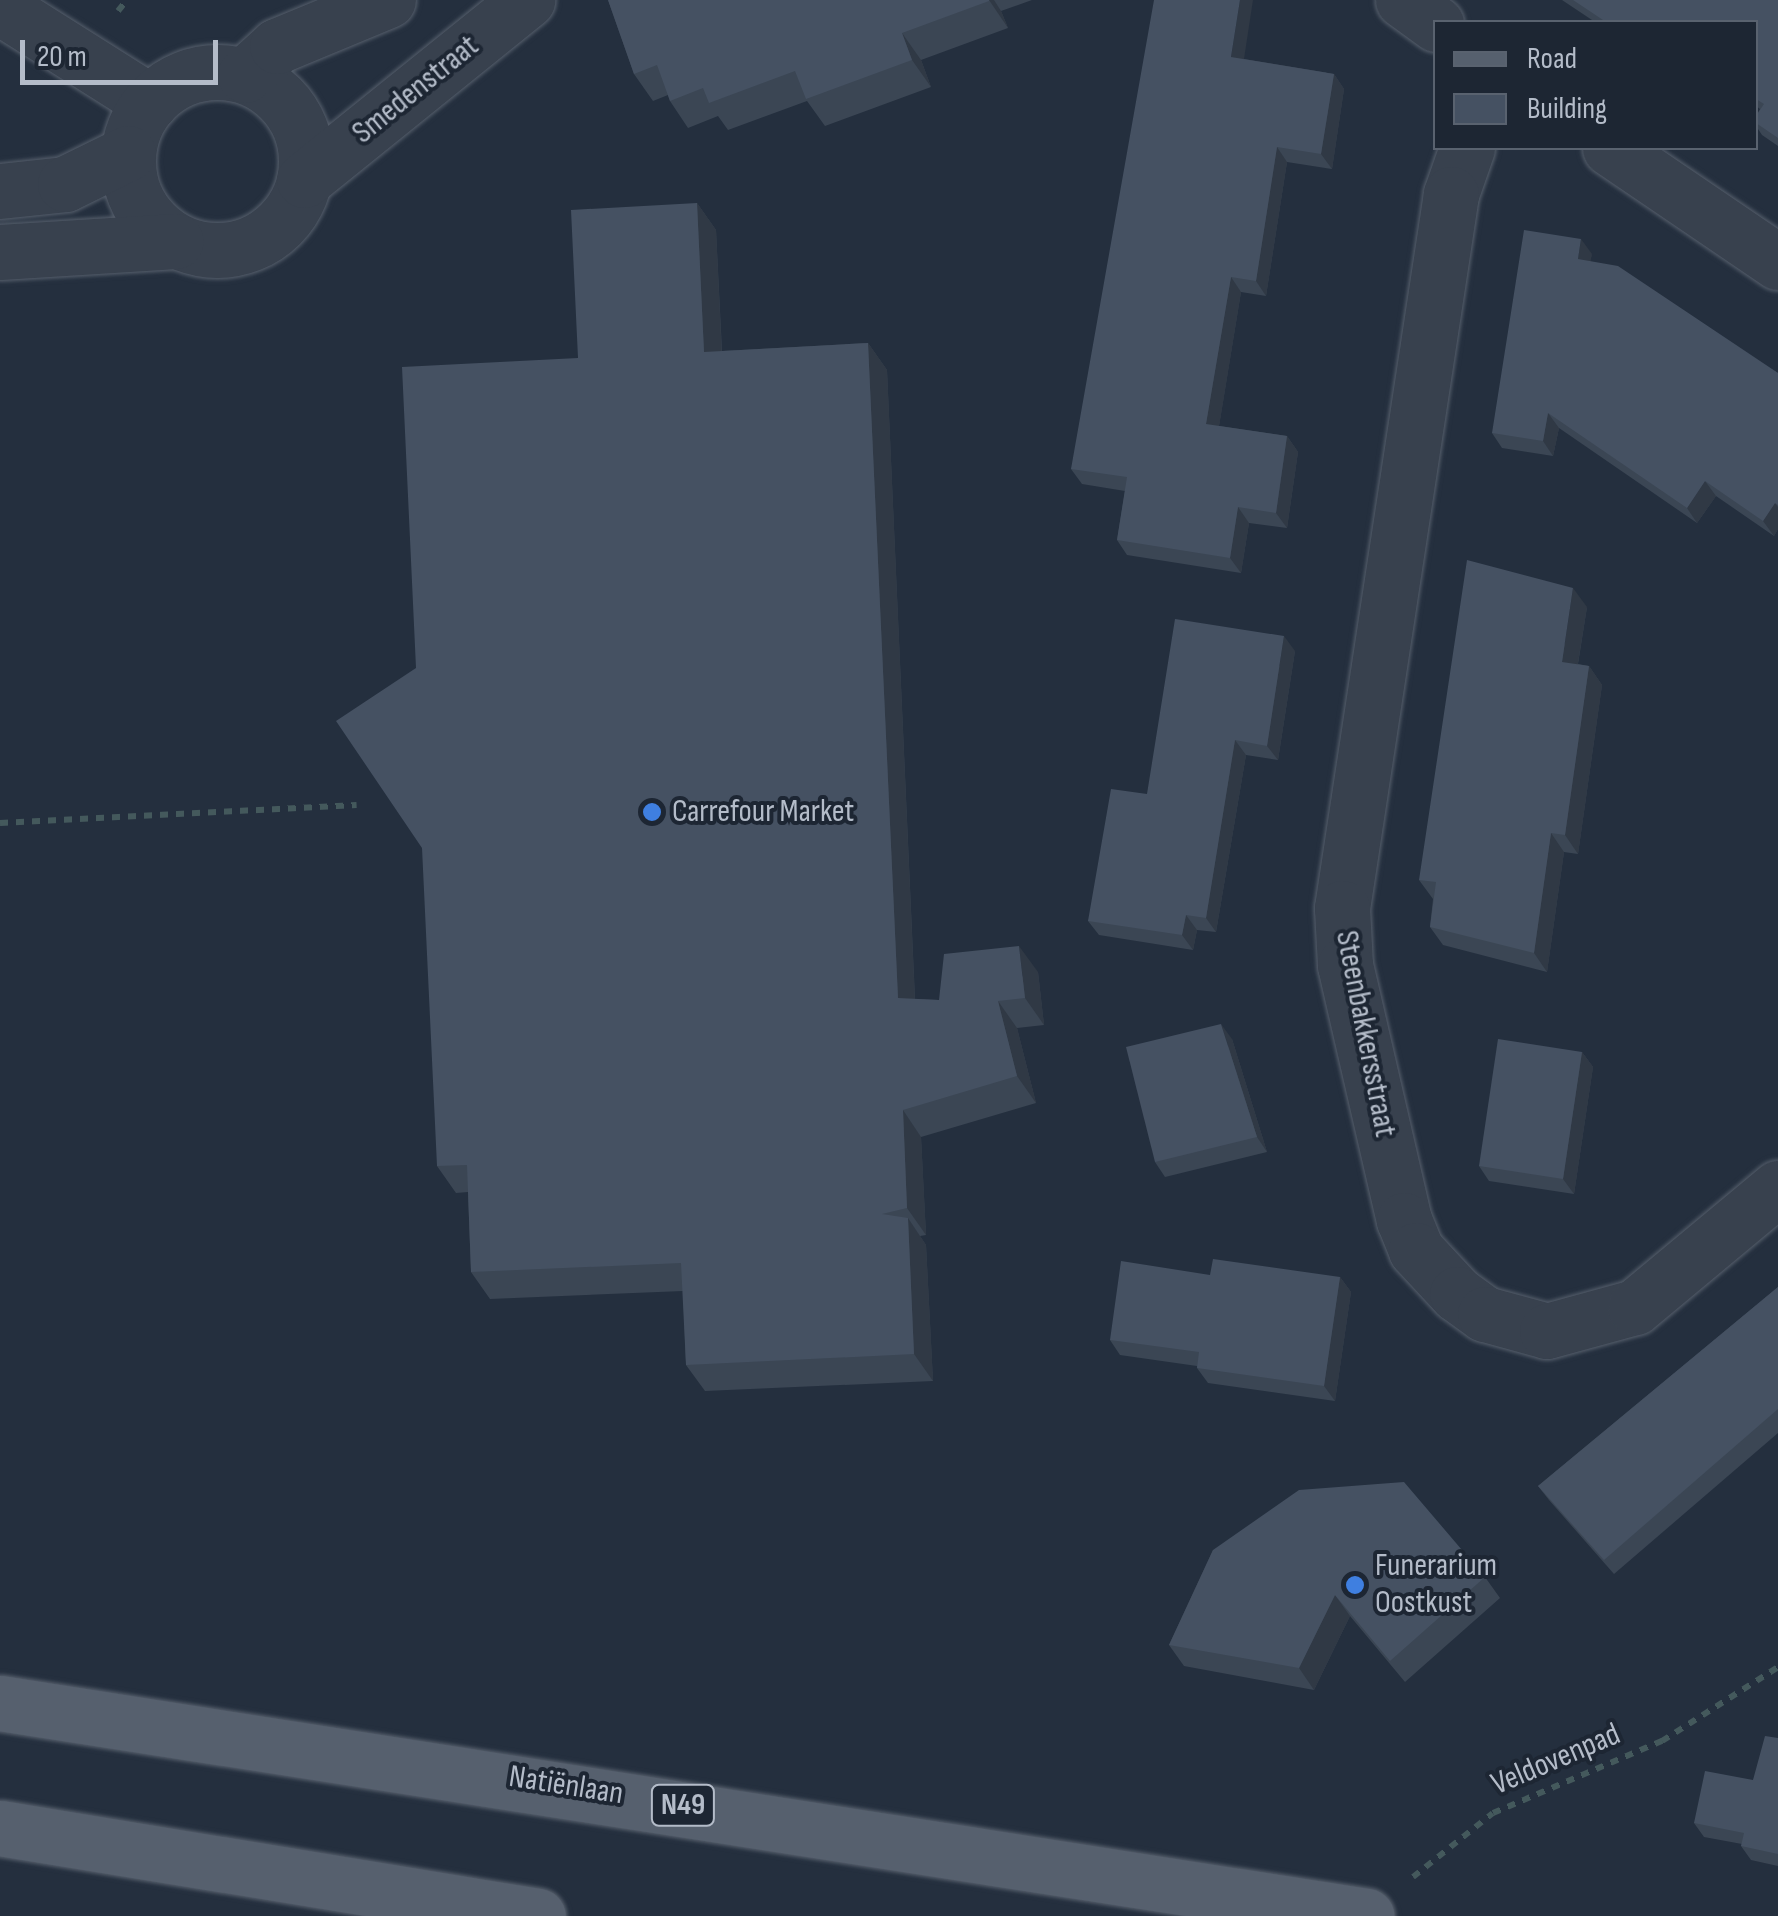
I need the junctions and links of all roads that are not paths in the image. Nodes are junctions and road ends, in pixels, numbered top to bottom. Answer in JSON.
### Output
{"nodes":[{"id":1,"x":388,"y":0,"type":"edge"},
{"id":2,"x":527,"y":0,"type":"edge"},
{"id":3,"x":1403,"y":0,"type":"edge"},
{"id":4,"x":0,"y":7,"type":"edge"},
{"id":5,"x":1433,"y":22,"type":"edge"},
{"id":6,"x":245,"y":75,"type":"junction"},
{"id":7,"x":150,"y":102,"type":"junction"},
{"id":8,"x":1466,"y":150,"type":"edge"},
{"id":9,"x":1613,"y":150,"type":"edge"},
{"id":10,"x":128,"y":153,"type":"junction"},
{"id":11,"x":304,"y":180,"type":"junction"},
{"id":12,"x":0,"y":191,"type":"edge"},
{"id":13,"x":176,"y":241,"type":"junction"},
{"id":14,"x":0,"y":252,"type":"edge"},
{"id":15,"x":1778,"y":262,"type":"edge"},
{"id":16,"x":1778,"y":1188,"type":"edge"},
{"id":17,"x":0,"y":1703,"type":"edge"},
{"id":18,"x":0,"y":1828,"type":"edge"},
{"id":19,"x":538,"y":1916,"type":"edge"},
{"id":20,"x":1366,"y":1916,"type":"edge"}],
"edges":[{"from":1,"to":6,"type":"street"},
{"from":2,"to":11,"type":"street","name":"Smedenstraat"},
{"from":3,"to":5,"type":"street"},
{"from":4,"to":7,"type":"street"},
{"from":6,"to":7,"type":"street"},
{"from":6,"to":11,"type":"street"},
{"from":7,"to":10,"type":"street"},
{"from":8,"to":16,"type":"street","name":"Steenbakkersstraat"},
{"from":9,"to":15,"type":"street"},
{"from":10,"to":12,"type":"street"},
{"from":10,"to":13,"type":"street"},
{"from":11,"to":13,"type":"street"},
{"from":13,"to":14,"type":"street"},
{"from":17,"to":20,"type":"main road","name":"Natiënlaan","number":"N49"},
{"from":18,"to":19,"type":"main road"}]}
